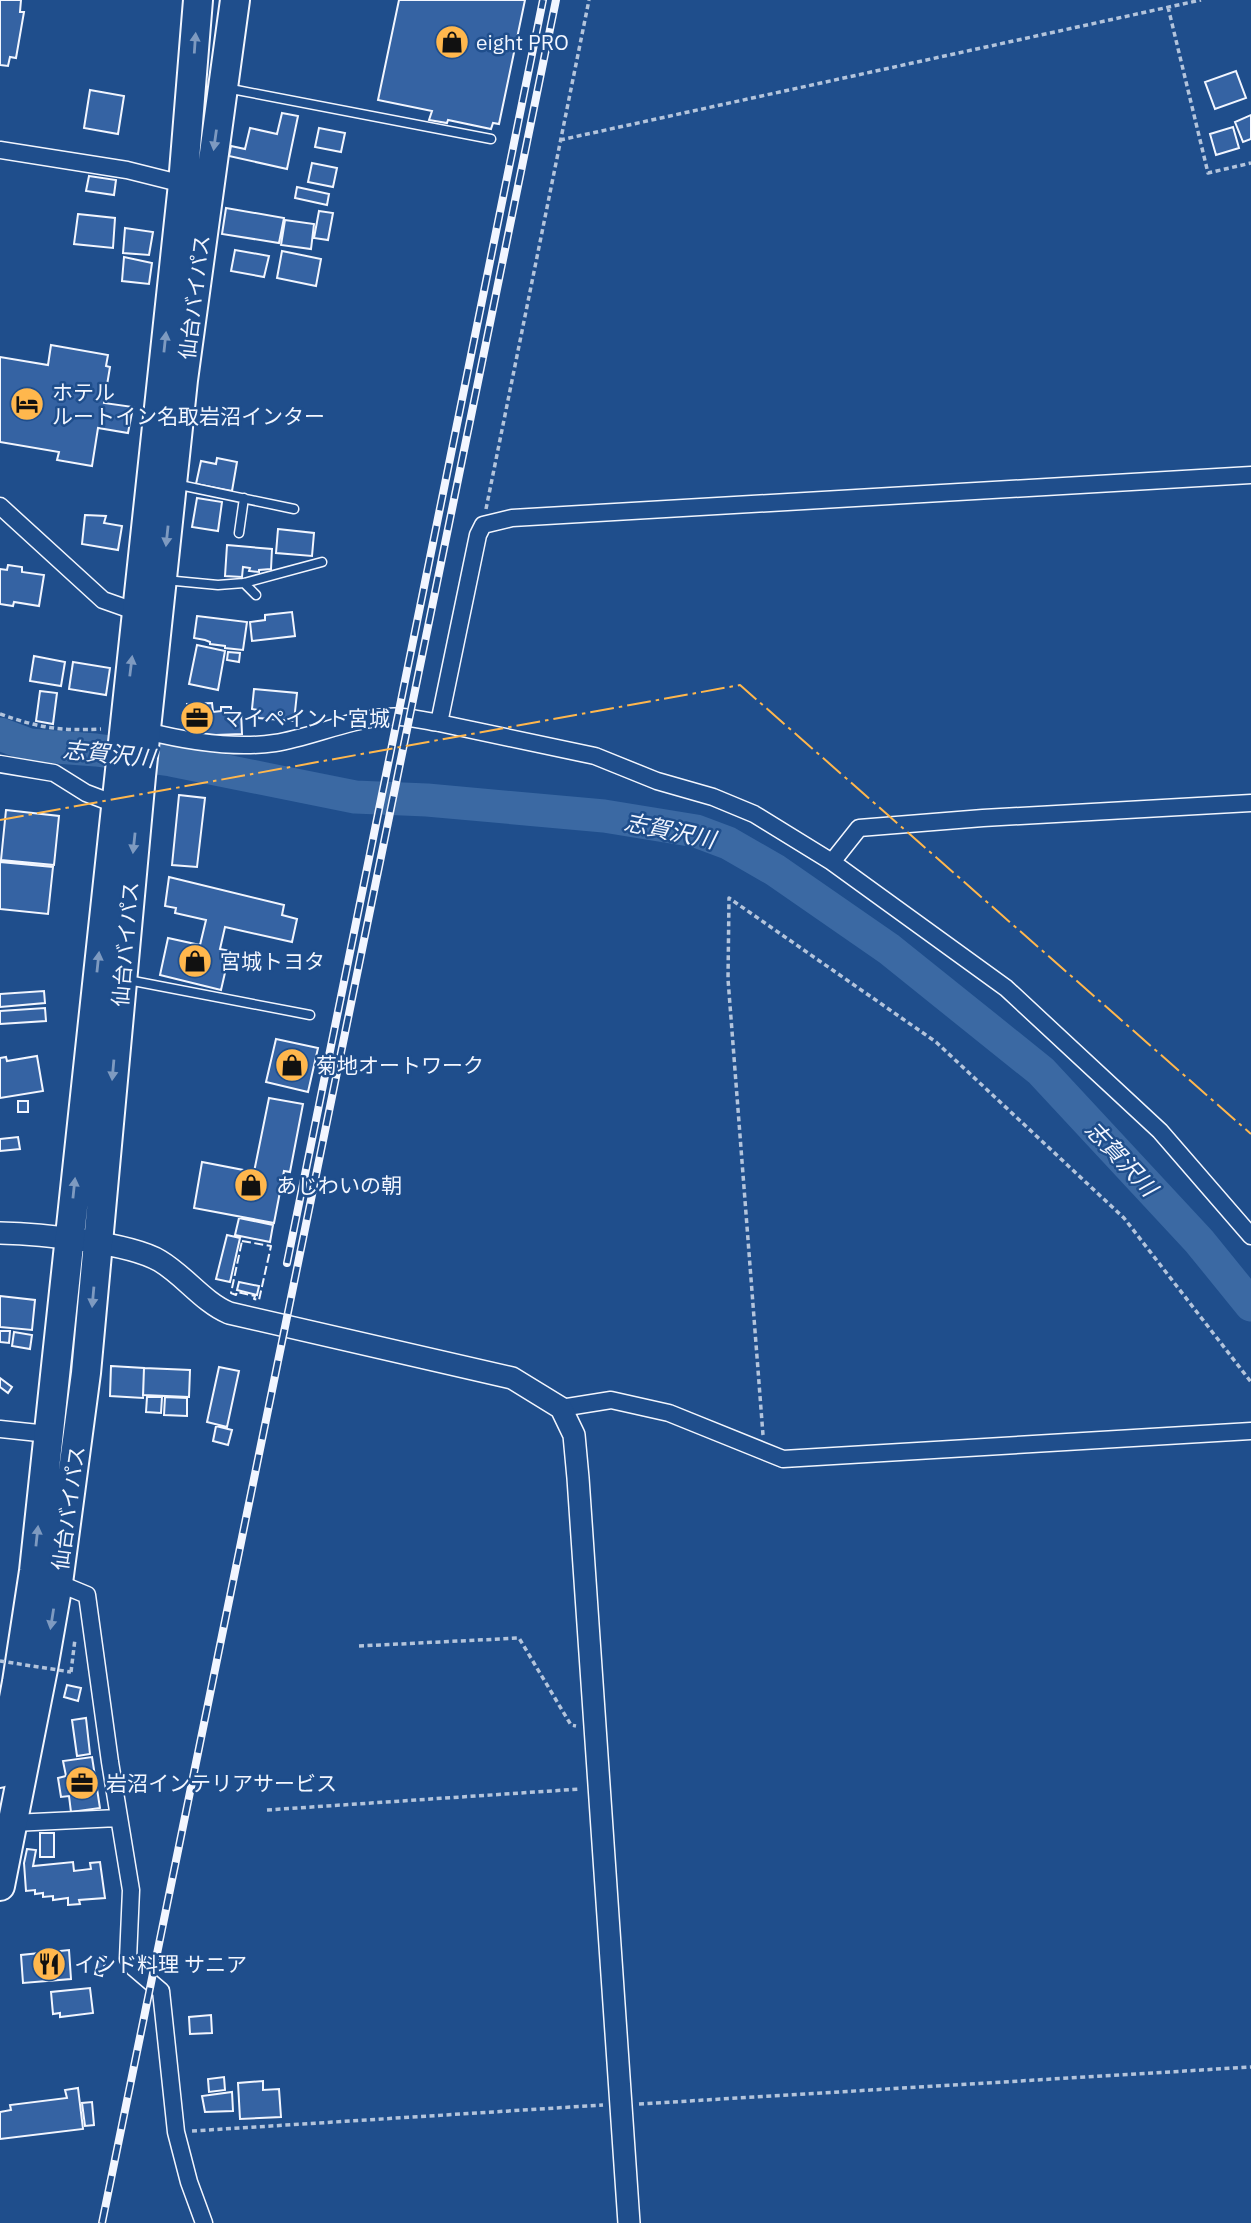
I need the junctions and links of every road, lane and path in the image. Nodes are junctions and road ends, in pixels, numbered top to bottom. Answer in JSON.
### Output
{"nodes":[{"id":1,"x":198,"y":0,"type":"edge"},
{"id":2,"x":235,"y":0,"type":"edge"},
{"id":3,"x":589,"y":0,"type":"edge"},
{"id":4,"x":1201,"y":0,"type":"edge"},
{"id":5,"x":1168,"y":7,"type":"junction"},
{"id":6,"x":222,"y":88,"type":"junction"},
{"id":7,"x":491,"y":139,"type":"dead end"},
{"id":8,"x":560,"y":140,"type":"junction"},
{"id":9,"x":0,"y":150,"type":"edge"},
{"id":10,"x":1251,"y":163,"type":"edge"},
{"id":11,"x":183,"y":184,"type":"junction"},
{"id":12,"x":1251,"y":475,"type":"edge"},
{"id":13,"x":172,"y":483,"type":"junction"},
{"id":14,"x":244,"y":498,"type":"junction"},
{"id":15,"x":0,"y":506,"type":"edge"},
{"id":16,"x":294,"y":509,"type":"dead end"},
{"id":17,"x":483,"y":525,"type":"junction"},
{"id":18,"x":239,"y":533,"type":"dead end"},
{"id":19,"x":322,"y":562,"type":"dead end"},
{"id":20,"x":162,"y":579,"type":"junction"},
{"id":21,"x":244,"y":583,"type":"junction"},
{"id":22,"x":256,"y":595,"type":"dead end"},
{"id":23,"x":137,"y":611,"type":"junction"},
{"id":24,"x":0,"y":714,"type":"edge"},
{"id":25,"x":439,"y":723,"type":"junction"},
{"id":26,"x":135,"y":733,"type":"junction"},
{"id":27,"x":0,"y":764,"type":"edge"},
{"id":28,"x":130,"y":775,"type":"junction"},
{"id":29,"x":1251,"y":803,"type":"edge"},
{"id":30,"x":115,"y":804,"type":"junction"},
{"id":31,"x":832,"y":862,"type":"junction"},
{"id":32,"x":121,"y":979,"type":"junction"},
{"id":33,"x":310,"y":1015,"type":"dead end"},
{"id":34,"x":0,"y":1233,"type":"edge"},
{"id":35,"x":1251,"y":1236,"type":"edge"},
{"id":36,"x":68,"y":1240,"type":"junction"},
{"id":37,"x":98,"y":1244,"type":"junction"},
{"id":38,"x":1251,"y":1382,"type":"edge"},
{"id":39,"x":561,"y":1408,"type":"junction"},
{"id":40,"x":0,"y":1429,"type":"edge"},
{"id":41,"x":1251,"y":1431,"type":"edge"},
{"id":42,"x":48,"y":1434,"type":"junction"},
{"id":43,"x":764,"y":1451,"type":"junction"},
{"id":44,"x":58,"y":1583,"type":"junction"},
{"id":45,"x":359,"y":1646,"type":"dead end"},
{"id":46,"x":71,"y":1672,"type":"dead end"},
{"id":47,"x":7,"y":1674,"type":"edge"},
{"id":48,"x":595,"y":1725,"type":"junction"},
{"id":49,"x":0,"y":1773,"type":"edge"},
{"id":50,"x":599,"y":1788,"type":"junction"},
{"id":51,"x":267,"y":1810,"type":"dead end"},
{"id":52,"x":118,"y":1818,"type":"junction"},
{"id":53,"x":13,"y":1823,"type":"junction"},
{"id":54,"x":0,"y":1886,"type":"edge"},
{"id":55,"x":1251,"y":2067,"type":"edge"},
{"id":56,"x":621,"y":2105,"type":"junction"},
{"id":57,"x":176,"y":2132,"type":"junction"},
{"id":58,"x":204,"y":2223,"type":"edge"},
{"id":59,"x":629,"y":2223,"type":"edge"}],
"edges":[{"from":11,"to":1,"type":"highway","name":"仙台バイパス","one_way":true},
{"from":2,"to":6,"type":"highway","name":"仙台バイパス"},
{"from":3,"to":8,"type":"path"},
{"from":4,"to":5,"type":"path"},
{"from":5,"to":8,"type":"path"},
{"from":5,"to":10,"type":"path"},
{"from":6,"to":7,"type":"lane"},
{"from":6,"to":13,"type":"highway","name":"仙台バイパス","one_way":true},
{"from":8,"to":17,"type":"path"},
{"from":9,"to":11,"type":"street"},
{"from":23,"to":11,"type":"highway","name":"仙台バイパス","one_way":true},
{"from":12,"to":17,"type":"street"},
{"from":13,"to":14,"type":"lane"},
{"from":13,"to":20,"type":"highway","name":"仙台バイパス","one_way":true},
{"from":14,"to":16,"type":"lane"},
{"from":14,"to":18,"type":"lane"},
{"from":15,"to":23,"type":"street"},
{"from":17,"to":25,"type":"street"},
{"from":19,"to":21,"type":"lane"},
{"from":20,"to":21,"type":"lane"},
{"from":20,"to":26,"type":"highway","name":"仙台バイパス"},
{"from":21,"to":22,"type":"lane"},
{"from":26,"to":23,"type":"highway","name":"仙台バイパス","one_way":true},
{"from":24,"to":26,"type":"path"},
{"from":25,"to":26,"type":"street"},
{"from":25,"to":31,"type":"street"},
{"from":26,"to":28,"type":"highway","name":"仙台バイパス"},
{"from":27,"to":30,"type":"street"},
{"from":28,"to":30,"type":"highway","name":"仙台バイパス"},
{"from":28,"to":32,"type":"highway","name":"仙台バイパス","one_way":true},
{"from":29,"to":31,"type":"street"},
{"from":36,"to":30,"type":"highway","name":"仙台バイパス","one_way":true},
{"from":31,"to":35,"type":"street"},
{"from":32,"to":33,"type":"lane"},
{"from":32,"to":37,"type":"highway","name":"仙台バイパス","one_way":true},
{"from":34,"to":36,"type":"street"},
{"from":36,"to":37,"type":"street"},
{"from":36,"to":42,"type":"highway","name":"仙台バイパス"},
{"from":37,"to":39,"type":"street"},
{"from":37,"to":44,"type":"highway","name":"仙台バイパス","one_way":true},
{"from":38,"to":43,"type":"path"},
{"from":39,"to":43,"type":"street"},
{"from":39,"to":48,"type":"street"},
{"from":40,"to":42,"type":"street"},
{"from":41,"to":43,"type":"street"},
{"from":47,"to":42,"type":"highway","name":"仙台バイパス","one_way":true},
{"from":44,"to":52,"type":"street"},
{"from":44,"to":53,"type":"highway","name":"仙台バイパス","one_way":true},
{"from":45,"to":48,"type":"path"},
{"from":46,"to":47,"type":"path","bridge":true},
{"from":47,"to":49,"type":"highway","name":"仙台バイパス"},
{"from":48,"to":50,"type":"street"},
{"from":50,"to":51,"type":"path"},
{"from":50,"to":56,"type":"street"},
{"from":52,"to":53,"type":"street"},
{"from":52,"to":57,"type":"street"},
{"from":53,"to":54,"type":"highway","name":"仙台バイパス"},
{"from":55,"to":56,"type":"path"},
{"from":56,"to":57,"type":"path"},
{"from":56,"to":59,"type":"street"},
{"from":57,"to":58,"type":"street"}]}
